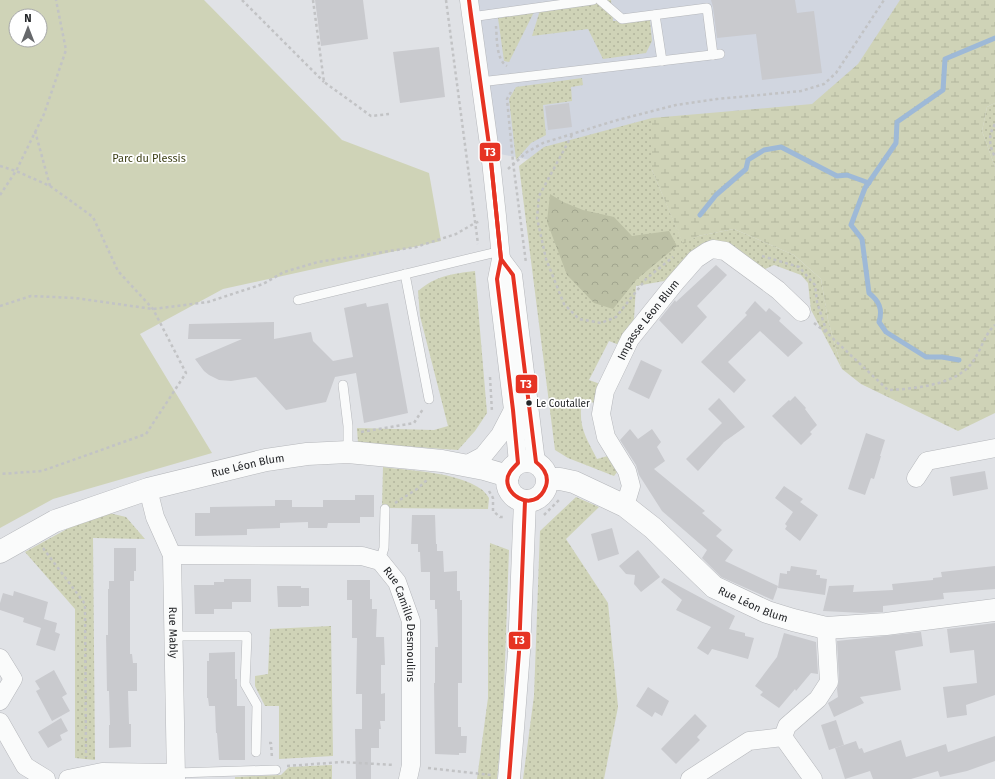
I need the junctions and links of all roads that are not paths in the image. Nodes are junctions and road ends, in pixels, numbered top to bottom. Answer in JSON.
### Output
{"nodes":[{"id":1,"x":593,"y":0,"type":"edge"},
{"id":2,"x":600,"y":0,"type":"edge"},
{"id":3,"x":470,"y":9,"type":"edge"},
{"id":4,"x":655,"y":15,"type":"junction"},
{"id":5,"x":662,"y":61,"type":"junction"},
{"id":6,"x":480,"y":82,"type":"junction"},
{"id":7,"x":501,"y":255,"type":"junction"},
{"id":8,"x":405,"y":274,"type":"junction"},
{"id":9,"x":298,"y":300,"type":"dead end"},
{"id":10,"x":801,"y":312,"type":"road end"},
{"id":11,"x":343,"y":385,"type":"dead end"},
{"id":12,"x":429,"y":399,"type":"road end"},
{"id":13,"x":513,"y":410,"type":"junction"},
{"id":14,"x":348,"y":443,"type":"junction"},
{"id":15,"x":995,"y":448,"type":"edge"},
{"id":16,"x":466,"y":465,"type":"junction"},
{"id":17,"x":527,"y":470,"type":"junction"},
{"id":18,"x":916,"y":478,"type":"dead end"},
{"id":19,"x":148,"y":489,"type":"junction"},
{"id":20,"x":525,"y":501,"type":"junction"},
{"id":21,"x":625,"y":506,"type":"junction"},
{"id":22,"x":385,"y":510,"type":"road end"},
{"id":23,"x":0,"y":552,"type":"edge"},
{"id":24,"x":172,"y":556,"type":"junction"},
{"id":25,"x":380,"y":561,"type":"junction"},
{"id":26,"x":995,"y":610,"type":"edge"},
{"id":27,"x":826,"y":628,"type":"junction"},
{"id":28,"x":173,"y":636,"type":"junction"},
{"id":29,"x":0,"y":658,"type":"edge"},
{"id":30,"x":0,"y":701,"type":"edge"},
{"id":31,"x":0,"y":722,"type":"edge"},
{"id":32,"x":783,"y":737,"type":"junction"},
{"id":33,"x":256,"y":752,"type":"dead end"},
{"id":34,"x":274,"y":767,"type":"road end"},
{"id":35,"x":176,"y":776,"type":"edge"},
{"id":36,"x":46,"y":779,"type":"edge"},
{"id":37,"x":68,"y":779,"type":"edge"},
{"id":38,"x":408,"y":779,"type":"edge"},
{"id":39,"x":509,"y":779,"type":"edge"},
{"id":40,"x":690,"y":779,"type":"edge"},
{"id":41,"x":813,"y":779,"type":"edge"}],
"edges":[{"from":1,"to":3,"type":"lane"},
{"from":2,"to":4,"type":"lane"},
{"from":3,"to":6,"type":"street"},
{"from":4,"to":5,"type":"lane"},
{"from":4,"to":5,"type":"lane"},
{"from":5,"to":6,"type":"lane"},
{"from":6,"to":7,"type":"street"},
{"from":7,"to":8,"type":"lane"},
{"from":7,"to":13,"type":"street"},
{"from":7,"to":17,"type":"street"},
{"from":8,"to":9,"type":"lane"},
{"from":8,"to":12,"type":"lane"},
{"from":10,"to":21,"type":"street","name":"Impasse Léon Blum"},
{"from":11,"to":14,"type":"lane"},
{"from":13,"to":16,"type":"street"},
{"from":13,"to":17,"type":"street"},
{"from":14,"to":16,"type":"street","name":"Rue Léon Blum"},
{"from":14,"to":19,"type":"street","name":"Rue Léon Blum"},
{"from":15,"to":18,"type":"street"},
{"from":16,"to":17,"type":"street","name":"Rue Léon Blum"},
{"from":17,"to":20,"type":"street"},
{"from":17,"to":20,"type":"street"},
{"from":17,"to":21,"type":"street","name":"Rue Léon Blum"},
{"from":19,"to":23,"type":"street","name":"Rue Léon Blum"},
{"from":19,"to":24,"type":"street","name":"Rue Mably"},
{"from":20,"to":39,"type":"street"},
{"from":21,"to":27,"type":"street","name":"Rue Léon Blum"},
{"from":22,"to":25,"type":"lane"},
{"from":24,"to":25,"type":"street","name":"Rue Camille Desmoulins"},
{"from":24,"to":28,"type":"street","name":"Rue Mably"},
{"from":25,"to":38,"type":"street","name":"Rue Camille Desmoulins"},
{"from":26,"to":27,"type":"street","name":"Rue Léon Blum"},
{"from":27,"to":32,"type":"street"},
{"from":28,"to":33,"type":"lane"},
{"from":28,"to":35,"type":"street","name":"Rue Mably"},
{"from":29,"to":30,"type":"street"},
{"from":31,"to":36,"type":"street"},
{"from":32,"to":40,"type":"street"},
{"from":32,"to":41,"type":"street"},
{"from":34,"to":35,"type":"lane"},
{"from":35,"to":37,"type":"street"}]}
